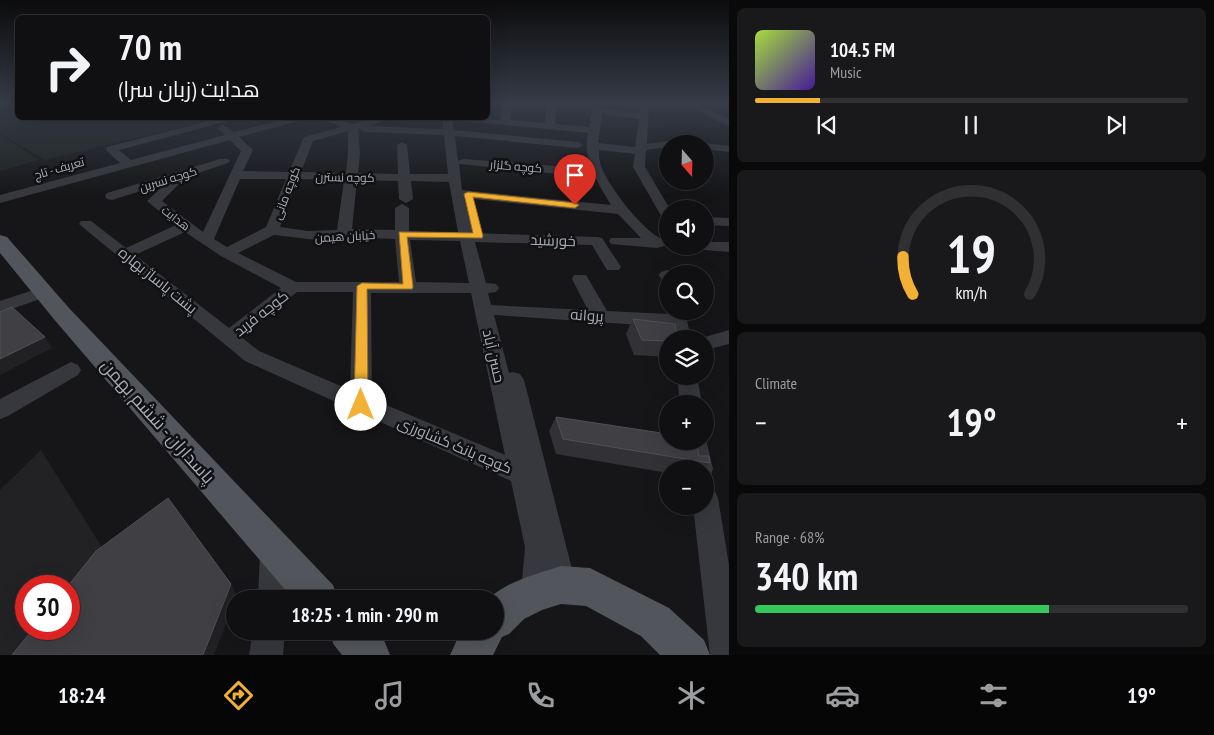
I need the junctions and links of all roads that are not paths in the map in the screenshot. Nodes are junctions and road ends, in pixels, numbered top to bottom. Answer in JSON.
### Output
{"nodes":[{"id":1,"x":170,"y":134,"type":"edge"},
{"id":2,"x":222,"y":134,"type":"edge"},
{"id":3,"x":229,"y":134,"type":"edge"},
{"id":4,"x":328,"y":134,"type":"edge"},
{"id":5,"x":352,"y":134,"type":"edge"},
{"id":6,"x":455,"y":134,"type":"edge"},
{"id":7,"x":497,"y":134,"type":"edge"},
{"id":8,"x":528,"y":134,"type":"edge"},
{"id":9,"x":593,"y":134,"type":"edge"},
{"id":10,"x":643,"y":134,"type":"edge"},
{"id":11,"x":528,"y":139,"type":"junction"},
{"id":12,"x":659,"y":144,"type":"edge"},
{"id":13,"x":402,"y":145,"type":"dead end"},
{"id":14,"x":578,"y":145,"type":"dead end"},
{"id":15,"x":592,"y":146,"type":"junction"},
{"id":16,"x":714,"y":147,"type":"edge"},
{"id":17,"x":246,"y":149,"type":"joint"},
{"id":18,"x":729,"y":149,"type":"edge"},
{"id":19,"x":641,"y":150,"type":"junction"},
{"id":20,"x":224,"y":162,"type":"dead end"},
{"id":21,"x":127,"y":164,"type":"junction"},
{"id":22,"x":569,"y":171,"type":"dead end"},
{"id":23,"x":184,"y":174,"type":"junction"},
{"id":24,"x":237,"y":175,"type":"junction"},
{"id":25,"x":292,"y":176,"type":"junction"},
{"id":26,"x":351,"y":177,"type":"junction"},
{"id":27,"x":405,"y":177,"type":"junction"},
{"id":28,"x":461,"y":182,"type":"junction"},
{"id":29,"x":112,"y":196,"type":"dead end"},
{"id":30,"x":0,"y":199,"type":"edge"},
{"id":31,"x":659,"y":200,"type":"edge"},
{"id":32,"x":622,"y":210,"type":"junction"},
{"id":33,"x":714,"y":221,"type":"edge"},
{"id":34,"x":729,"y":222,"type":"edge"},
{"id":35,"x":86,"y":224,"type":"dead end"},
{"id":36,"x":186,"y":226,"type":"junction"},
{"id":37,"x":272,"y":230,"type":"junction"},
{"id":38,"x":344,"y":233,"type":"junction"},
{"id":39,"x":402,"y":234,"type":"junction"},
{"id":40,"x":472,"y":236,"type":"junction"},
{"id":41,"x":0,"y":241,"type":"edge"},
{"id":42,"x":206,"y":241,"type":"junction"},
{"id":43,"x":659,"y":241,"type":"edge"},
{"id":44,"x":616,"y":242,"type":"dead end"},
{"id":45,"x":659,"y":243,"type":"edge"},
{"id":46,"x":714,"y":247,"type":"edge"},
{"id":47,"x":729,"y":247,"type":"edge"},
{"id":48,"x":226,"y":253,"type":"junction"},
{"id":49,"x":126,"y":254,"type":"junction"},
{"id":50,"x":613,"y":267,"type":"dead end"},
{"id":51,"x":580,"y":279,"type":"dead end"},
{"id":52,"x":362,"y":286,"type":"junction"},
{"id":53,"x":408,"y":287,"type":"junction"},
{"id":54,"x":293,"y":288,"type":"junction"},
{"id":55,"x":485,"y":288,"type":"junction"},
{"id":56,"x":43,"y":292,"type":"junction"},
{"id":57,"x":0,"y":307,"type":"edge"},
{"id":58,"x":496,"y":310,"type":"junction"},
{"id":59,"x":601,"y":316,"type":"junction"},
{"id":60,"x":678,"y":324,"type":"edge"},
{"id":61,"x":729,"y":337,"type":"edge"},
{"id":62,"x":228,"y":338,"type":"junction"},
{"id":63,"x":714,"y":341,"type":"edge"},
{"id":64,"x":71,"y":370,"type":"dead end"},
{"id":65,"x":361,"y":405,"type":"junction"},
{"id":66,"x":0,"y":410,"type":"edge"},
{"id":67,"x":522,"y":474,"type":"junction"},
{"id":68,"x":707,"y":515,"type":"edge"},
{"id":69,"x":274,"y":550,"type":"junction"},
{"id":70,"x":549,"y":589,"type":"junction"},
{"id":71,"x":273,"y":590,"type":"edge"},
{"id":72,"x":311,"y":590,"type":"edge"},
{"id":73,"x":504,"y":611,"type":"edge"},
{"id":74,"x":268,"y":640,"type":"edge"},
{"id":75,"x":356,"y":640,"type":"edge"},
{"id":76,"x":479,"y":640,"type":"edge"},
{"id":77,"x":266,"y":655,"type":"edge"},
{"id":78,"x":370,"y":655,"type":"edge"},
{"id":79,"x":471,"y":655,"type":"edge"},
{"id":80,"x":689,"y":655,"type":"edge"},
{"id":81,"x":727,"y":655,"type":"edge"}],
"edges":[{"from":1,"to":21,"type":"street"},
{"from":2,"to":21,"type":"street","name":"تعریف - تاج"},
{"from":3,"to":17,"type":"street"},
{"from":4,"to":25,"type":"street","name":"کوچه مانی"},
{"from":5,"to":26,"type":"street"},
{"from":6,"to":28,"type":"street","name":"حسن آباد"},
{"from":7,"to":11,"type":"street"},
{"from":8,"to":11,"type":"street"},
{"from":9,"to":15,"type":"street"},
{"from":10,"to":19,"type":"street"},
{"from":11,"to":14,"type":"street"},
{"from":12,"to":19,"type":"street"},
{"from":13,"to":27,"type":"street"},
{"from":15,"to":19,"type":"street"},
{"from":15,"to":32,"type":"street"},
{"from":16,"to":18,"type":"street"},
{"from":17,"to":24,"type":"street"},
{"from":19,"to":31,"type":"street"},
{"from":20,"to":23,"type":"street","name":"کوچه نسرین"},
{"from":21,"to":30,"type":"street","name":"تعریف - تاج"},
{"from":22,"to":28,"type":"street","name":"کوچه گلزار"},
{"from":23,"to":29,"type":"street","name":"کوچه نسرین"},
{"from":23,"to":36,"type":"street","name":"هدایت"},
{"from":24,"to":25,"type":"street","name":"کوچه نسترن"},
{"from":24,"to":42,"type":"street"},
{"from":25,"to":26,"type":"street","name":"کوچه نسترن"},
{"from":25,"to":37,"type":"street","name":"کوچه مانی"},
{"from":26,"to":27,"type":"street","name":"کوچه نسترن"},
{"from":26,"to":38,"type":"street"},
{"from":27,"to":28,"type":"street","name":"کوچه نسترن"},
{"from":27,"to":39,"type":"street"},
{"from":28,"to":32,"type":"street"},
{"from":28,"to":40,"type":"street","name":"حسن آباد"},
{"from":32,"to":43,"type":"street"},
{"from":33,"to":34,"type":"street"},
{"from":35,"to":49,"type":"street","name":"پشت پاساژ بهاره"},
{"from":36,"to":42,"type":"street","name":"هدایت"},
{"from":36,"to":49,"type":"street"},
{"from":37,"to":38,"type":"street","name":"خیابان هیمن"},
{"from":37,"to":48,"type":"street","name":"کوچه مانی"},
{"from":38,"to":39,"type":"street","name":"خیابان هیمن"},
{"from":39,"to":40,"type":"street","name":"خیابان هیمن"},
{"from":39,"to":53,"type":"street"},
{"from":40,"to":50,"type":"street","name":"خورشید"},
{"from":40,"to":55,"type":"street","name":"حسن آباد"},
{"from":41,"to":56,"type":"main road","name":"پاسداران - ششم بهمن"},
{"from":42,"to":48,"type":"street"},
{"from":44,"to":45,"type":"street"},
{"from":46,"to":47,"type":"street"},
{"from":48,"to":54,"type":"street"},
{"from":49,"to":62,"type":"street","name":"پشت پاساژ بهاره"},
{"from":51,"to":59,"type":"street"},
{"from":52,"to":53,"type":"street"},
{"from":52,"to":54,"type":"street"},
{"from":52,"to":65,"type":"street"},
{"from":53,"to":55,"type":"street"},
{"from":54,"to":62,"type":"street","name":"کوچه فرید"},
{"from":55,"to":58,"type":"street","name":"حسن آباد"},
{"from":55,"to":67,"type":"street","name":"حسن آباد"},
{"from":56,"to":57,"type":"street"},
{"from":56,"to":69,"type":"main road","name":"پاسداران - ششم بهمن"},
{"from":58,"to":59,"type":"street","name":"پروانه"},
{"from":58,"to":70,"type":"street","name":"حسن آباد"},
{"from":59,"to":60,"type":"street","name":"پروانه"},
{"from":61,"to":63,"type":"street"},
{"from":62,"to":65,"type":"street","name":"کوچه بانک کشاورزی"},
{"from":64,"to":66,"type":"street"},
{"from":65,"to":67,"type":"street","name":"کوچه بانک کشاورزی"},
{"from":67,"to":70,"type":"street","name":"حسن آباد"},
{"from":68,"to":81,"type":"street"},
{"from":69,"to":71,"type":"street"},
{"from":69,"to":72,"type":"main road","name":"پاسداران - ششم بهمن"},
{"from":70,"to":73,"type":"main road"},
{"from":70,"to":80,"type":"main road"},
{"from":74,"to":77,"type":"street"},
{"from":75,"to":78,"type":"main road"},
{"from":76,"to":79,"type":"main road"}]}
